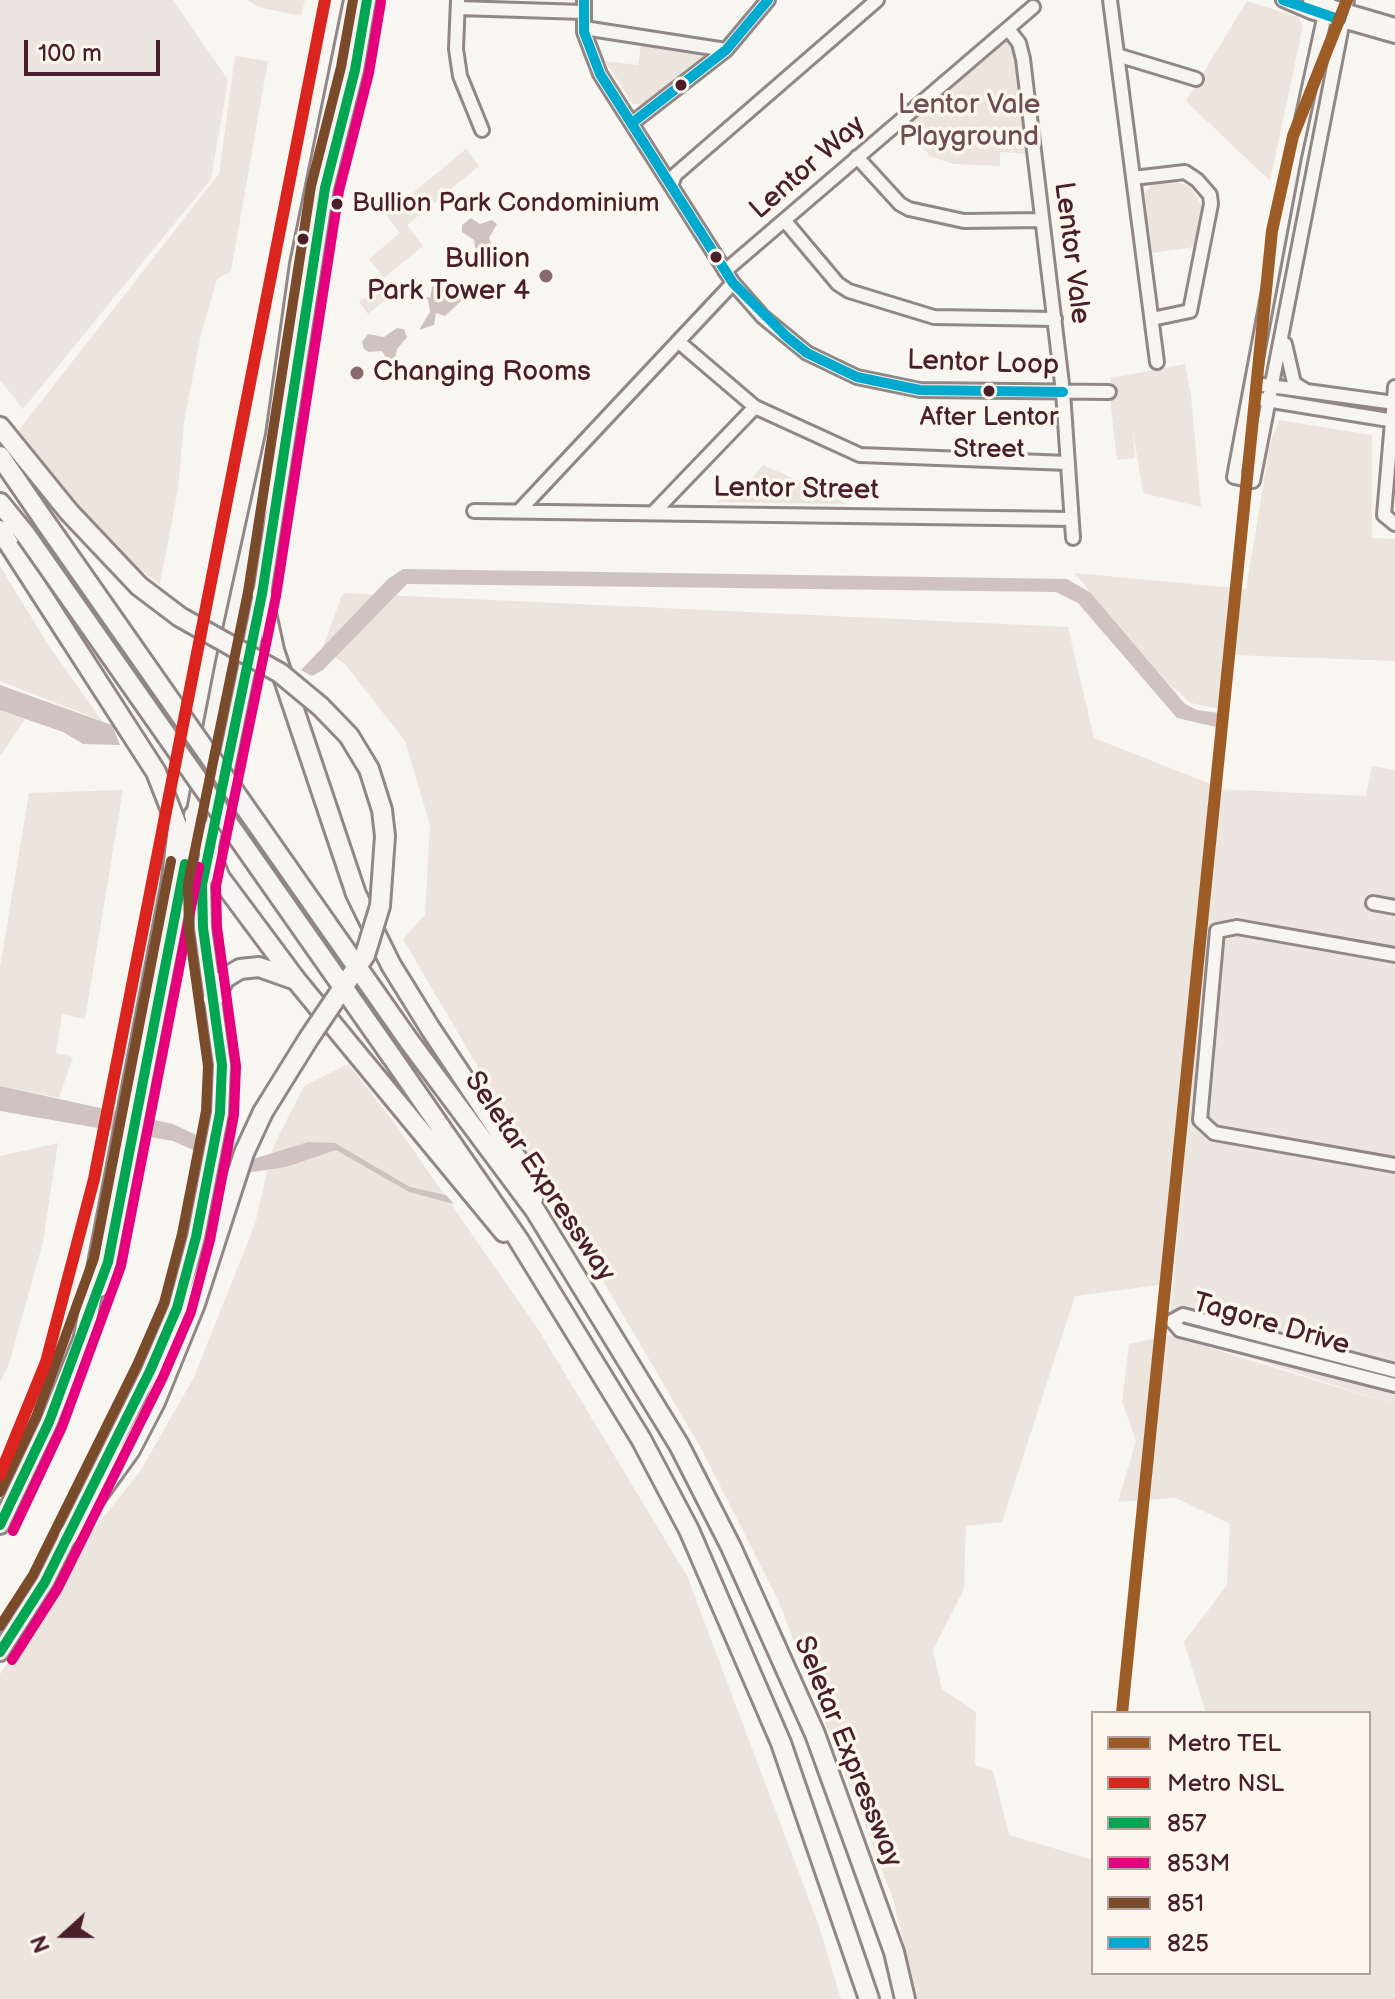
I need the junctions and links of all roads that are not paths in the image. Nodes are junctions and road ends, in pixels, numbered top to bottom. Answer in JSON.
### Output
{"nodes":[{"id":1,"x":353,"y":0,"type":"edge"},
{"id":2,"x":367,"y":0,"type":"edge"},
{"id":3,"x":768,"y":0,"type":"edge"},
{"id":4,"x":877,"y":0,"type":"edge"},
{"id":5,"x":1110,"y":0,"type":"edge"},
{"id":6,"x":1283,"y":0,"type":"edge"},
{"id":7,"x":1310,"y":0,"type":"edge"},
{"id":8,"x":458,"y":4,"type":"edge"},
{"id":9,"x":584,"y":6,"type":"edge"},
{"id":10,"x":1033,"y":7,"type":"dead end"},
{"id":11,"x":1325,"y":7,"type":"edge"},
{"id":12,"x":1344,"y":11,"type":"edge"},
{"id":13,"x":1395,"y":25,"type":"edge"},
{"id":14,"x":584,"y":28,"type":"junction"},
{"id":15,"x":1008,"y":29,"type":"junction"},
{"id":16,"x":1395,"y":36,"type":"edge"},
{"id":17,"x":726,"y":50,"type":"junction"},
{"id":18,"x":1117,"y":55,"type":"junction"},
{"id":19,"x":1196,"y":79,"type":"dead end"},
{"id":20,"x":632,"y":123,"type":"junction"},
{"id":21,"x":482,"y":130,"type":"dead end"},
{"id":22,"x":857,"y":157,"type":"junction"},
{"id":23,"x":1133,"y":178,"type":"junction"},
{"id":24,"x":670,"y":179,"type":"junction"},
{"id":25,"x":1042,"y":220,"type":"junction"},
{"id":26,"x":785,"y":221,"type":"junction"},
{"id":27,"x":725,"y":271,"type":"junction"},
{"id":28,"x":733,"y":283,"type":"junction"},
{"id":29,"x":1055,"y":319,"type":"junction"},
{"id":30,"x":1152,"y":319,"type":"junction"},
{"id":31,"x":1285,"y":333,"type":"junction"},
{"id":32,"x":680,"y":343,"type":"junction"},
{"id":33,"x":1157,"y":362,"type":"dead end"},
{"id":34,"x":1252,"y":384,"type":"junction"},
{"id":35,"x":1271,"y":386,"type":"junction"},
{"id":36,"x":1395,"y":387,"type":"edge"},
{"id":37,"x":1306,"y":391,"type":"junction"},
{"id":38,"x":1063,"y":392,"type":"junction"},
{"id":39,"x":1109,"y":392,"type":"dead end"},
{"id":40,"x":1249,"y":397,"type":"junction"},
{"id":41,"x":1268,"y":400,"type":"junction"},
{"id":42,"x":1394,"y":403,"type":"edge"},
{"id":43,"x":755,"y":407,"type":"junction"},
{"id":44,"x":1393,"y":421,"type":"edge"},
{"id":45,"x":0,"y":427,"type":"edge"},
{"id":46,"x":0,"y":456,"type":"edge"},
{"id":47,"x":1068,"y":463,"type":"junction"},
{"id":48,"x":0,"y":503,"type":"edge"},
{"id":49,"x":474,"y":511,"type":"dead end"},
{"id":50,"x":519,"y":511,"type":"junction"},
{"id":51,"x":655,"y":511,"type":"junction"},
{"id":52,"x":1071,"y":519,"type":"junction"},
{"id":53,"x":1395,"y":524,"type":"edge"},
{"id":54,"x":0,"y":530,"type":"edge"},
{"id":55,"x":1073,"y":538,"type":"dead end"},
{"id":56,"x":262,"y":594,"type":"junction"},
{"id":57,"x":225,"y":662,"type":"junction"},
{"id":58,"x":244,"y":668,"type":"junction"},
{"id":59,"x":194,"y":815,"type":"junction"},
{"id":60,"x":208,"y":851,"type":"junction"},
{"id":61,"x":1373,"y":903,"type":"dead end"},
{"id":62,"x":1395,"y":907,"type":"edge"},
{"id":63,"x":1395,"y":955,"type":"edge"},
{"id":64,"x":296,"y":980,"type":"junction"},
{"id":65,"x":213,"y":999,"type":"junction"},
{"id":66,"x":126,"y":1145,"type":"junction"},
{"id":67,"x":1395,"y":1165,"type":"edge"},
{"id":68,"x":535,"y":1210,"type":"junction"},
{"id":69,"x":518,"y":1239,"type":"junction"},
{"id":70,"x":84,"y":1336,"type":"joint"},
{"id":71,"x":1395,"y":1371,"type":"edge"},
{"id":72,"x":1395,"y":1385,"type":"edge"},
{"id":73,"x":0,"y":1525,"type":"edge"},
{"id":74,"x":68,"y":1536,"type":"junction"},
{"id":75,"x":0,"y":1652,"type":"edge"},
{"id":76,"x":869,"y":1999,"type":"edge"},
{"id":77,"x":905,"y":1999,"type":"edge"}],
"edges":[{"from":1,"to":57,"type":"main road"},
{"from":2,"to":56,"type":"main road"},
{"from":3,"to":17,"type":"street"},
{"from":4,"to":24,"type":"street"},
{"from":5,"to":18,"type":"street"},
{"from":6,"to":11,"type":"street"},
{"from":7,"to":11,"type":"street"},
{"from":8,"to":9,"type":"street"},
{"from":8,"to":21,"type":"street"},
{"from":9,"to":14,"type":"street","name":"Lentor Loop"},
{"from":10,"to":15,"type":"street","name":"Lentor Way"},
{"from":11,"to":12,"type":"street"},
{"from":11,"to":34,"type":"street"},
{"from":12,"to":13,"type":"street"},
{"from":12,"to":16,"type":"street"},
{"from":12,"to":31,"type":"street"},
{"from":14,"to":17,"type":"street"},
{"from":14,"to":20,"type":"street","name":"Lentor Loop"},
{"from":15,"to":22,"type":"street","name":"Lentor Way"},
{"from":15,"to":25,"type":"street","name":"Lentor Vale"},
{"from":17,"to":20,"type":"street"},
{"from":18,"to":19,"type":"street"},
{"from":18,"to":23,"type":"street"},
{"from":20,"to":24,"type":"street","name":"Lentor Loop"},
{"from":22,"to":25,"type":"street"},
{"from":22,"to":26,"type":"street","name":"Lentor Way"},
{"from":23,"to":30,"type":"street"},
{"from":23,"to":30,"type":"street"},
{"from":24,"to":27,"type":"street","name":"Lentor Loop"},
{"from":25,"to":29,"type":"street","name":"Lentor Vale"},
{"from":26,"to":27,"type":"street","name":"Lentor Way"},
{"from":26,"to":29,"type":"street"},
{"from":27,"to":28,"type":"street","name":"Lentor Loop"},
{"from":28,"to":32,"type":"street"},
{"from":28,"to":38,"type":"street","name":"Lentor Loop"},
{"from":29,"to":38,"type":"street","name":"Lentor Vale"},
{"from":30,"to":33,"type":"street"},
{"from":31,"to":35,"type":"street"},
{"from":31,"to":37,"type":"street"},
{"from":32,"to":43,"type":"street"},
{"from":32,"to":50,"type":"street"},
{"from":34,"to":35,"type":"street"},
{"from":34,"to":40,"type":"street"},
{"from":35,"to":37,"type":"street"},
{"from":35,"to":41,"type":"street"},
{"from":36,"to":42,"type":"street"},
{"from":37,"to":42,"type":"street"},
{"from":38,"to":39,"type":"street","name":"Lentor Loop"},
{"from":38,"to":47,"type":"street"},
{"from":40,"to":41,"type":"street"},
{"from":40,"to":41,"type":"street"},
{"from":41,"to":44,"type":"street"},
{"from":42,"to":44,"type":"street"},
{"from":43,"to":47,"type":"street"},
{"from":43,"to":51,"type":"street"},
{"from":44,"to":53,"type":"street"},
{"from":45,"to":74,"type":"highway","bridge":true},
{"from":46,"to":68,"type":"highway","name":"Seletar Expressway","bridge":true},
{"from":47,"to":52,"type":"street"},
{"from":48,"to":69,"type":"highway","name":"Seletar Expressway","bridge":true},
{"from":49,"to":50,"type":"street","name":"Lentor Street"},
{"from":50,"to":51,"type":"street","name":"Lentor Street"},
{"from":51,"to":52,"type":"street","name":"Lentor Street"},
{"from":52,"to":55,"type":"street"},
{"from":54,"to":66,"type":"highway"},
{"from":56,"to":58,"type":"main road"},
{"from":56,"to":68,"type":"highway"},
{"from":57,"to":58,"type":"main road"},
{"from":57,"to":59,"type":"main road"},
{"from":58,"to":60,"type":"main road"},
{"from":59,"to":60,"type":"highway"},
{"from":59,"to":66,"type":"main road"},
{"from":60,"to":64,"type":"highway"},
{"from":60,"to":65,"type":"main road"},
{"from":61,"to":62,"type":"street"},
{"from":63,"to":67,"type":"street"},
{"from":64,"to":65,"type":"highway"},
{"from":64,"to":69,"type":"highway"},
{"from":65,"to":74,"type":"main road"},
{"from":66,"to":70,"type":"highway"},
{"from":68,"to":77,"type":"highway","name":"Seletar Expressway"},
{"from":69,"to":76,"type":"highway","name":"Seletar Expressway"},
{"from":70,"to":73,"type":"main road"},
{"from":71,"to":72,"type":"street","name":"Tagore Drive"},
{"from":74,"to":75,"type":"main road"}]}
